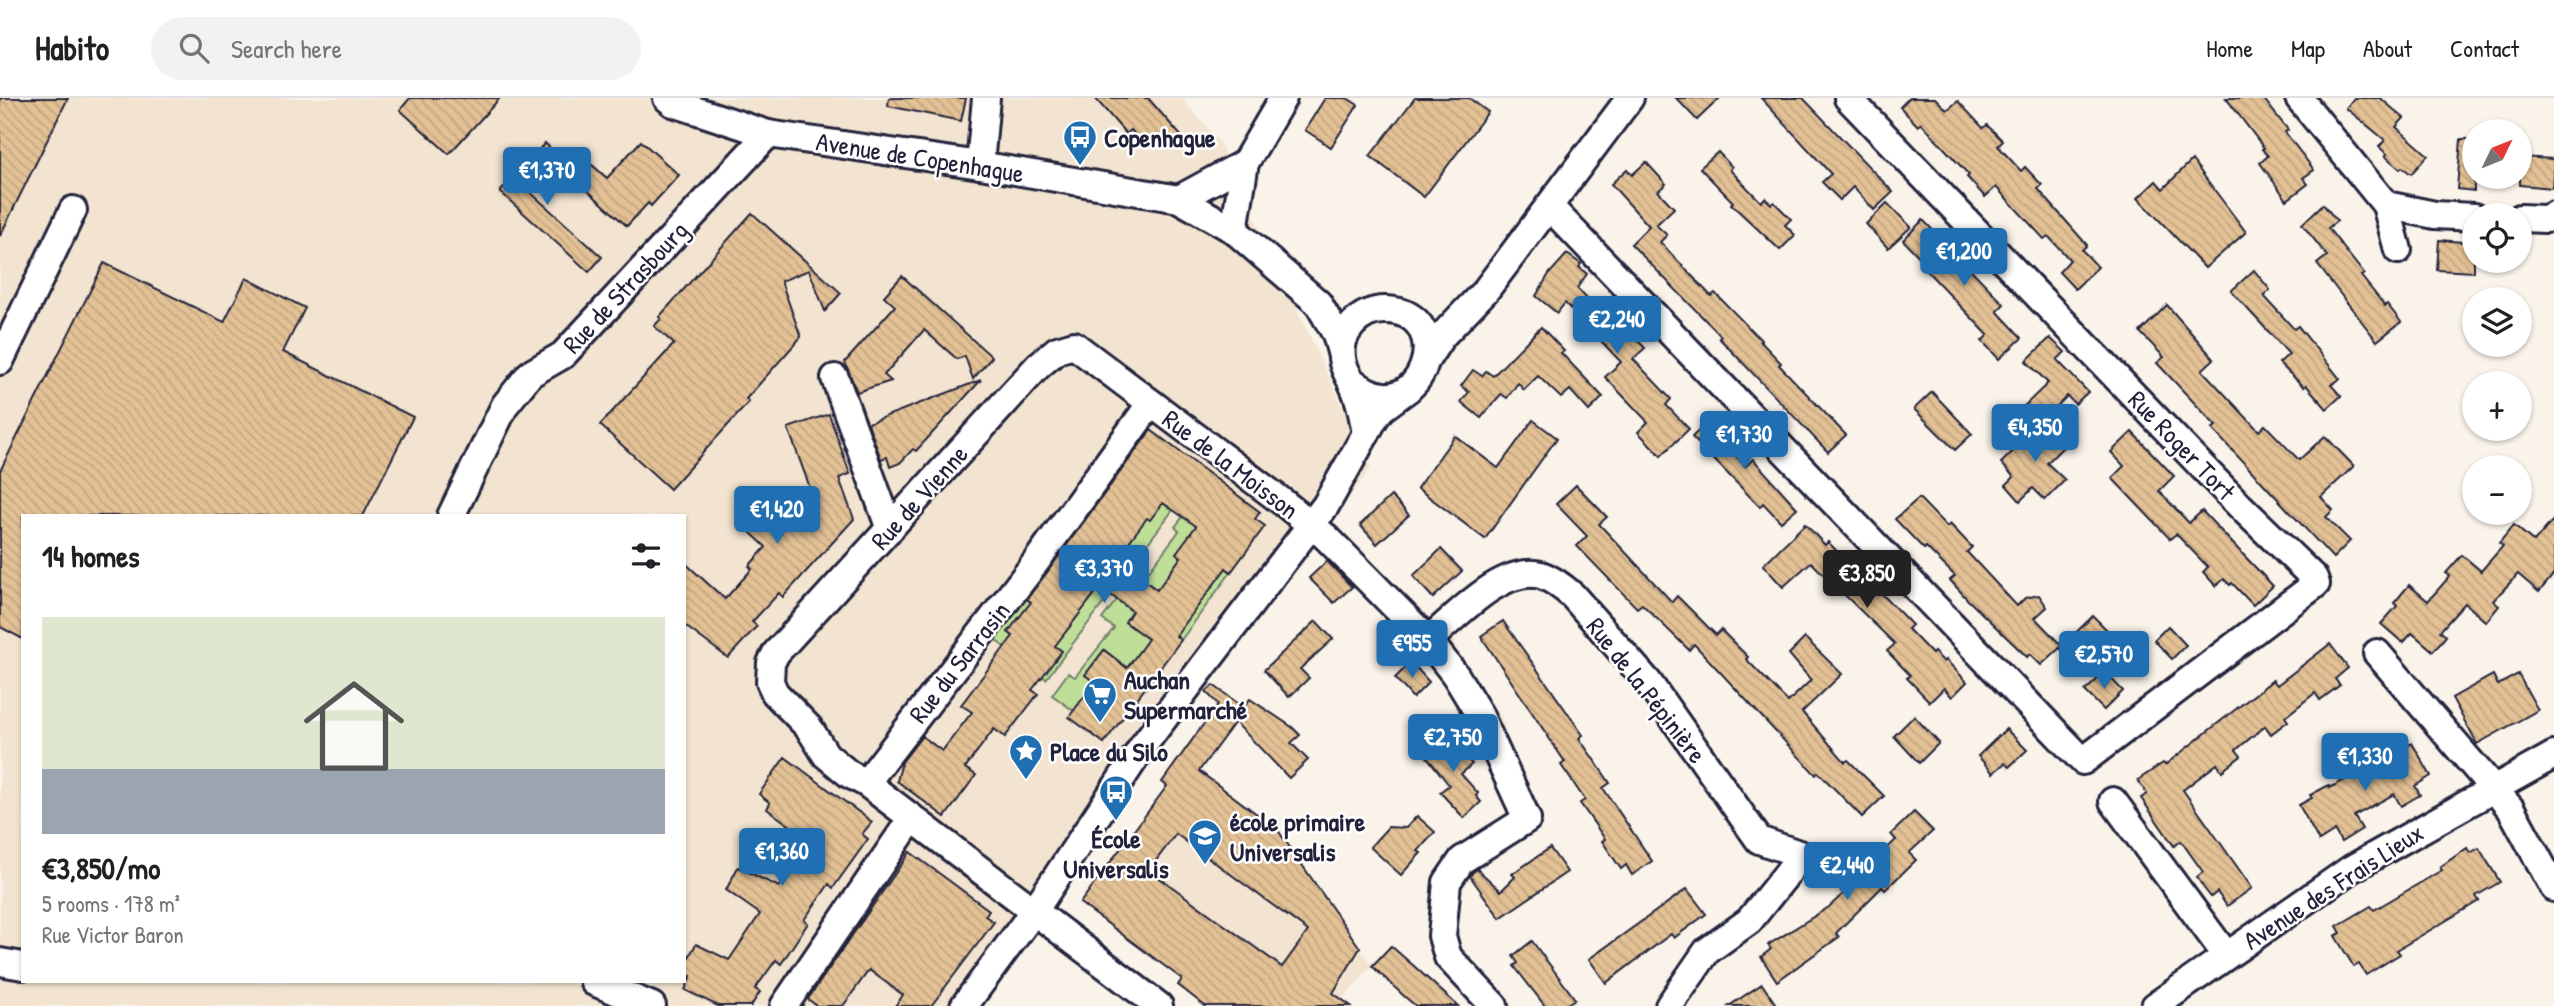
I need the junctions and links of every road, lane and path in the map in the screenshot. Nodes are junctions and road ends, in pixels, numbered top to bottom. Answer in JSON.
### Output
{"nodes":[{"id":1,"x":667,"y":98,"type":"edge"},
{"id":2,"x":986,"y":98,"type":"edge"},
{"id":3,"x":1283,"y":98,"type":"edge"},
{"id":4,"x":1630,"y":98,"type":"edge"},
{"id":5,"x":1848,"y":98,"type":"edge"},
{"id":6,"x":2299,"y":98,"type":"edge"},
{"id":7,"x":768,"y":134,"type":"junction"},
{"id":8,"x":1245,"y":163,"type":"junction"},
{"id":9,"x":979,"y":165,"type":"junction"},
{"id":10,"x":1179,"y":199,"type":"junction"},
{"id":11,"x":2386,"y":205,"type":"junction"},
{"id":12,"x":1549,"y":206,"type":"junction"},
{"id":13,"x":73,"y":211,"type":"dead end"},
{"id":14,"x":2554,"y":215,"type":"edge"},
{"id":15,"x":2462,"y":216,"type":"edge"},
{"id":16,"x":2532,"y":218,"type":"edge"},
{"id":17,"x":1234,"y":230,"type":"junction"},
{"id":18,"x":2398,"y":250,"type":"dead end"},
{"id":19,"x":1318,"y":303,"type":"junction"},
{"id":20,"x":1369,"y":312,"type":"junction"},
{"id":21,"x":1403,"y":314,"type":"junction"},
{"id":22,"x":1461,"y":316,"type":"junction"},
{"id":23,"x":1341,"y":352,"type":"junction"},
{"id":24,"x":1426,"y":360,"type":"junction"},
{"id":25,"x":0,"y":361,"type":"edge"},
{"id":26,"x":835,"y":377,"type":"dead end"},
{"id":27,"x":1352,"y":381,"type":"junction"},
{"id":28,"x":1408,"y":388,"type":"junction"},
{"id":29,"x":1151,"y":403,"type":"junction"},
{"id":30,"x":1366,"y":434,"type":"junction"},
{"id":31,"x":452,"y":514,"type":"edge"},
{"id":32,"x":1310,"y":525,"type":"junction"},
{"id":33,"x":890,"y":529,"type":"junction"},
{"id":34,"x":1428,"y":640,"type":"junction"},
{"id":35,"x":2377,"y":653,"type":"dead end"},
{"id":36,"x":2554,"y":755,"type":"edge"},
{"id":37,"x":866,"y":783,"type":"junction"},
{"id":38,"x":2495,"y":788,"type":"junction"},
{"id":39,"x":2113,"y":801,"type":"dead end"},
{"id":40,"x":912,"y":818,"type":"junction"},
{"id":41,"x":2554,"y":888,"type":"edge"},
{"id":42,"x":1034,"y":911,"type":"junction"},
{"id":43,"x":2226,"y":955,"type":"junction"},
{"id":44,"x":0,"y":962,"type":"edge"},
{"id":45,"x":21,"y":966,"type":"edge"},
{"id":46,"x":596,"y":983,"type":"edge"},
{"id":47,"x":652,"y":1006,"type":"edge"},
{"id":48,"x":784,"y":1006,"type":"edge"},
{"id":49,"x":964,"y":1006,"type":"edge"},
{"id":50,"x":1158,"y":1006,"type":"edge"},
{"id":51,"x":1493,"y":1006,"type":"edge"},
{"id":52,"x":1669,"y":1006,"type":"edge"},
{"id":53,"x":2155,"y":1006,"type":"edge"}],
"edges":[{"from":1,"to":7,"type":"street","name":"Avenue de Copenhague"},
{"from":2,"to":9,"type":"street"},
{"from":3,"to":8,"type":"street"},
{"from":4,"to":12,"type":"street"},
{"from":5,"to":12,"type":"street","name":"Rue Roger Tort"},
{"from":6,"to":11,"type":"street"},
{"from":7,"to":9,"type":"street","name":"Avenue de Copenhague"},
{"from":7,"to":31,"type":"street","name":"Rue de Strasbourg"},
{"from":8,"to":10,"type":"street"},
{"from":8,"to":17,"type":"street"},
{"from":9,"to":10,"type":"street","name":"Avenue de Copenhague"},
{"from":10,"to":17,"type":"street","name":"Avenue de Copenhague"},
{"from":11,"to":15,"type":"street"},
{"from":11,"to":18,"type":"street"},
{"from":12,"to":22,"type":"street"},
{"from":13,"to":25,"type":"street"},
{"from":14,"to":16,"type":"street"},
{"from":17,"to":19,"type":"street","name":"Avenue de Copenhague"},
{"from":19,"to":20,"type":"street"},
{"from":19,"to":23,"type":"street"},
{"from":20,"to":21,"type":"street"},
{"from":20,"to":23,"type":"street"},
{"from":21,"to":22,"type":"street"},
{"from":21,"to":24,"type":"street"},
{"from":22,"to":24,"type":"street"},
{"from":23,"to":27,"type":"street"},
{"from":24,"to":28,"type":"street"},
{"from":26,"to":33,"type":"street"},
{"from":27,"to":28,"type":"street"},
{"from":27,"to":30,"type":"street"},
{"from":28,"to":30,"type":"street"},
{"from":29,"to":32,"type":"street","name":"Rue de la Moisson"},
{"from":29,"to":33,"type":"street","name":"Rue de Vienne"},
{"from":29,"to":37,"type":"street","name":"Rue du Sarrasin"},
{"from":30,"to":32,"type":"street"},
{"from":32,"to":34,"type":"street","name":"Rue de la Moisson"},
{"from":32,"to":42,"type":"street"},
{"from":33,"to":37,"type":"street","name":"Rue de Vienne"},
{"from":34,"to":51,"type":"street","name":"Rue de la Moisson"},
{"from":34,"to":52,"type":"street","name":"Rue de la Pépinière"},
{"from":35,"to":38,"type":"street"},
{"from":36,"to":38,"type":"street","name":"Avenue des Frais Lieux"},
{"from":37,"to":40,"type":"street","name":"Rue de Vienne"},
{"from":38,"to":41,"type":"street"},
{"from":38,"to":43,"type":"street","name":"Avenue des Frais Lieux"},
{"from":39,"to":43,"type":"street"},
{"from":40,"to":42,"type":"street","name":"Rue de Vienne"},
{"from":40,"to":48,"type":"street"},
{"from":42,"to":49,"type":"street"},
{"from":42,"to":50,"type":"street","name":"Rue de Vienne"},
{"from":43,"to":53,"type":"street","name":"Avenue des Frais Lieux"},
{"from":44,"to":45,"type":"street"},
{"from":46,"to":47,"type":"street"}]}
